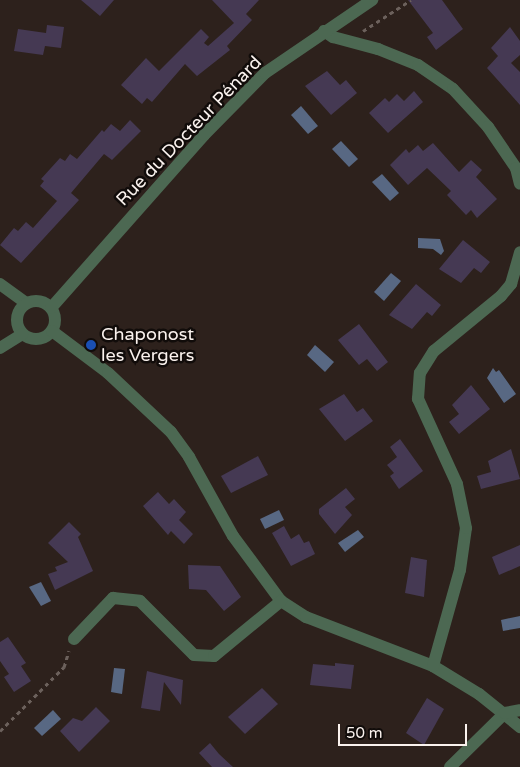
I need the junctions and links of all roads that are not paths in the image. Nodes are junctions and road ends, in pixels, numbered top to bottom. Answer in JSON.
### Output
{"nodes":[{"id":1,"x":372,"y":0,"type":"edge"},
{"id":2,"x":324,"y":30,"type":"junction"},
{"id":3,"x":520,"y":184,"type":"edge"},
{"id":4,"x":520,"y":252,"type":"edge"},
{"id":5,"x":0,"y":284,"type":"edge"},
{"id":6,"x":516,"y":288,"type":"edge"},
{"id":7,"x":26,"y":303,"type":"junction"},
{"id":8,"x":51,"y":308,"type":"junction"},
{"id":9,"x":52,"y":331,"type":"junction"},
{"id":10,"x":22,"y":334,"type":"junction"},
{"id":11,"x":0,"y":348,"type":"edge"},
{"id":12,"x":281,"y":601,"type":"junction"},
{"id":13,"x":74,"y":639,"type":"road end"},
{"id":14,"x":433,"y":666,"type":"junction"},
{"id":15,"x":520,"y":710,"type":"edge"},
{"id":16,"x":505,"y":713,"type":"junction"},
{"id":17,"x":520,"y":727,"type":"edge"},
{"id":18,"x":450,"y":767,"type":"edge"}],
"edges":[{"from":1,"to":2,"type":"street","name":"Rue du Docteur Pénard"},
{"from":2,"to":3,"type":"street"},
{"from":2,"to":8,"type":"street","name":"Rue du Docteur Pénard"},
{"from":4,"to":6,"type":"street"},
{"from":5,"to":7,"type":"street"},
{"from":6,"to":14,"type":"street"},
{"from":7,"to":8,"type":"street"},
{"from":7,"to":10,"type":"street"},
{"from":8,"to":9,"type":"street"},
{"from":9,"to":10,"type":"street"},
{"from":9,"to":12,"type":"street"},
{"from":10,"to":11,"type":"street"},
{"from":12,"to":13,"type":"street"},
{"from":12,"to":14,"type":"street"},
{"from":14,"to":16,"type":"street"},
{"from":15,"to":16,"type":"street"},
{"from":16,"to":17,"type":"street"},
{"from":16,"to":18,"type":"street"}]}
